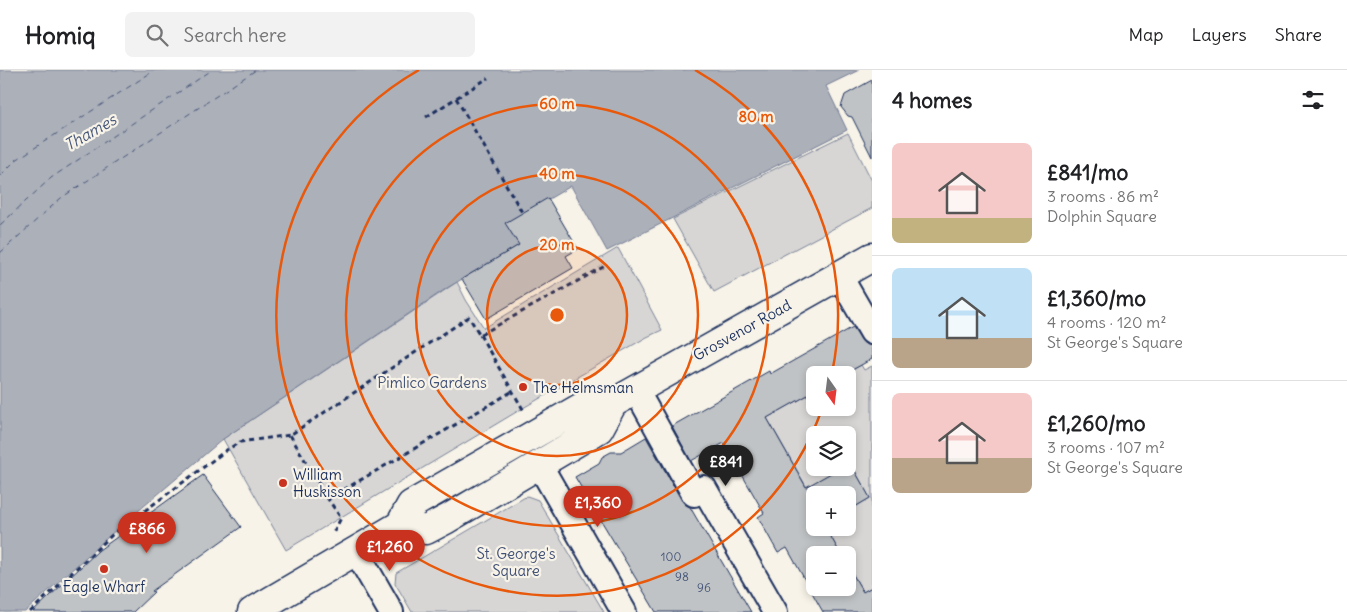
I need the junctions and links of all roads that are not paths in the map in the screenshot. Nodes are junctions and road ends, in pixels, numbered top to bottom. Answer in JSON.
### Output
{"nodes":[{"id":1,"x":872,"y":257,"type":"edge"},
{"id":2,"x":839,"y":276,"type":"junction"},
{"id":3,"x":872,"y":332,"type":"edge"},
{"id":4,"x":636,"y":390,"type":"junction"},
{"id":5,"x":613,"y":403,"type":"junction"},
{"id":6,"x":539,"y":464,"type":"junction"},
{"id":7,"x":400,"y":525,"type":"junction"},
{"id":8,"x":356,"y":551,"type":"junction"},
{"id":9,"x":252,"y":612,"type":"edge"},
{"id":10,"x":391,"y":612,"type":"edge"},
{"id":11,"x":624,"y":612,"type":"edge"},
{"id":12,"x":775,"y":612,"type":"edge"}],
"edges":[{"from":1,"to":2,"type":"highway","name":"Grosvenor Road"},
{"from":2,"to":3,"type":"street"},
{"from":2,"to":4,"type":"highway","name":"Grosvenor Road"},
{"from":4,"to":5,"type":"highway","name":"Grosvenor Road"},
{"from":4,"to":12,"type":"street"},
{"from":5,"to":6,"type":"highway"},
{"from":5,"to":7,"type":"highway","name":"Grosvenor Road"},
{"from":6,"to":7,"type":"highway"},
{"from":6,"to":11,"type":"street"},
{"from":7,"to":8,"type":"highway","name":"Grosvenor Road"},
{"from":8,"to":9,"type":"highway","name":"Grosvenor Road"},
{"from":8,"to":10,"type":"street"}]}
